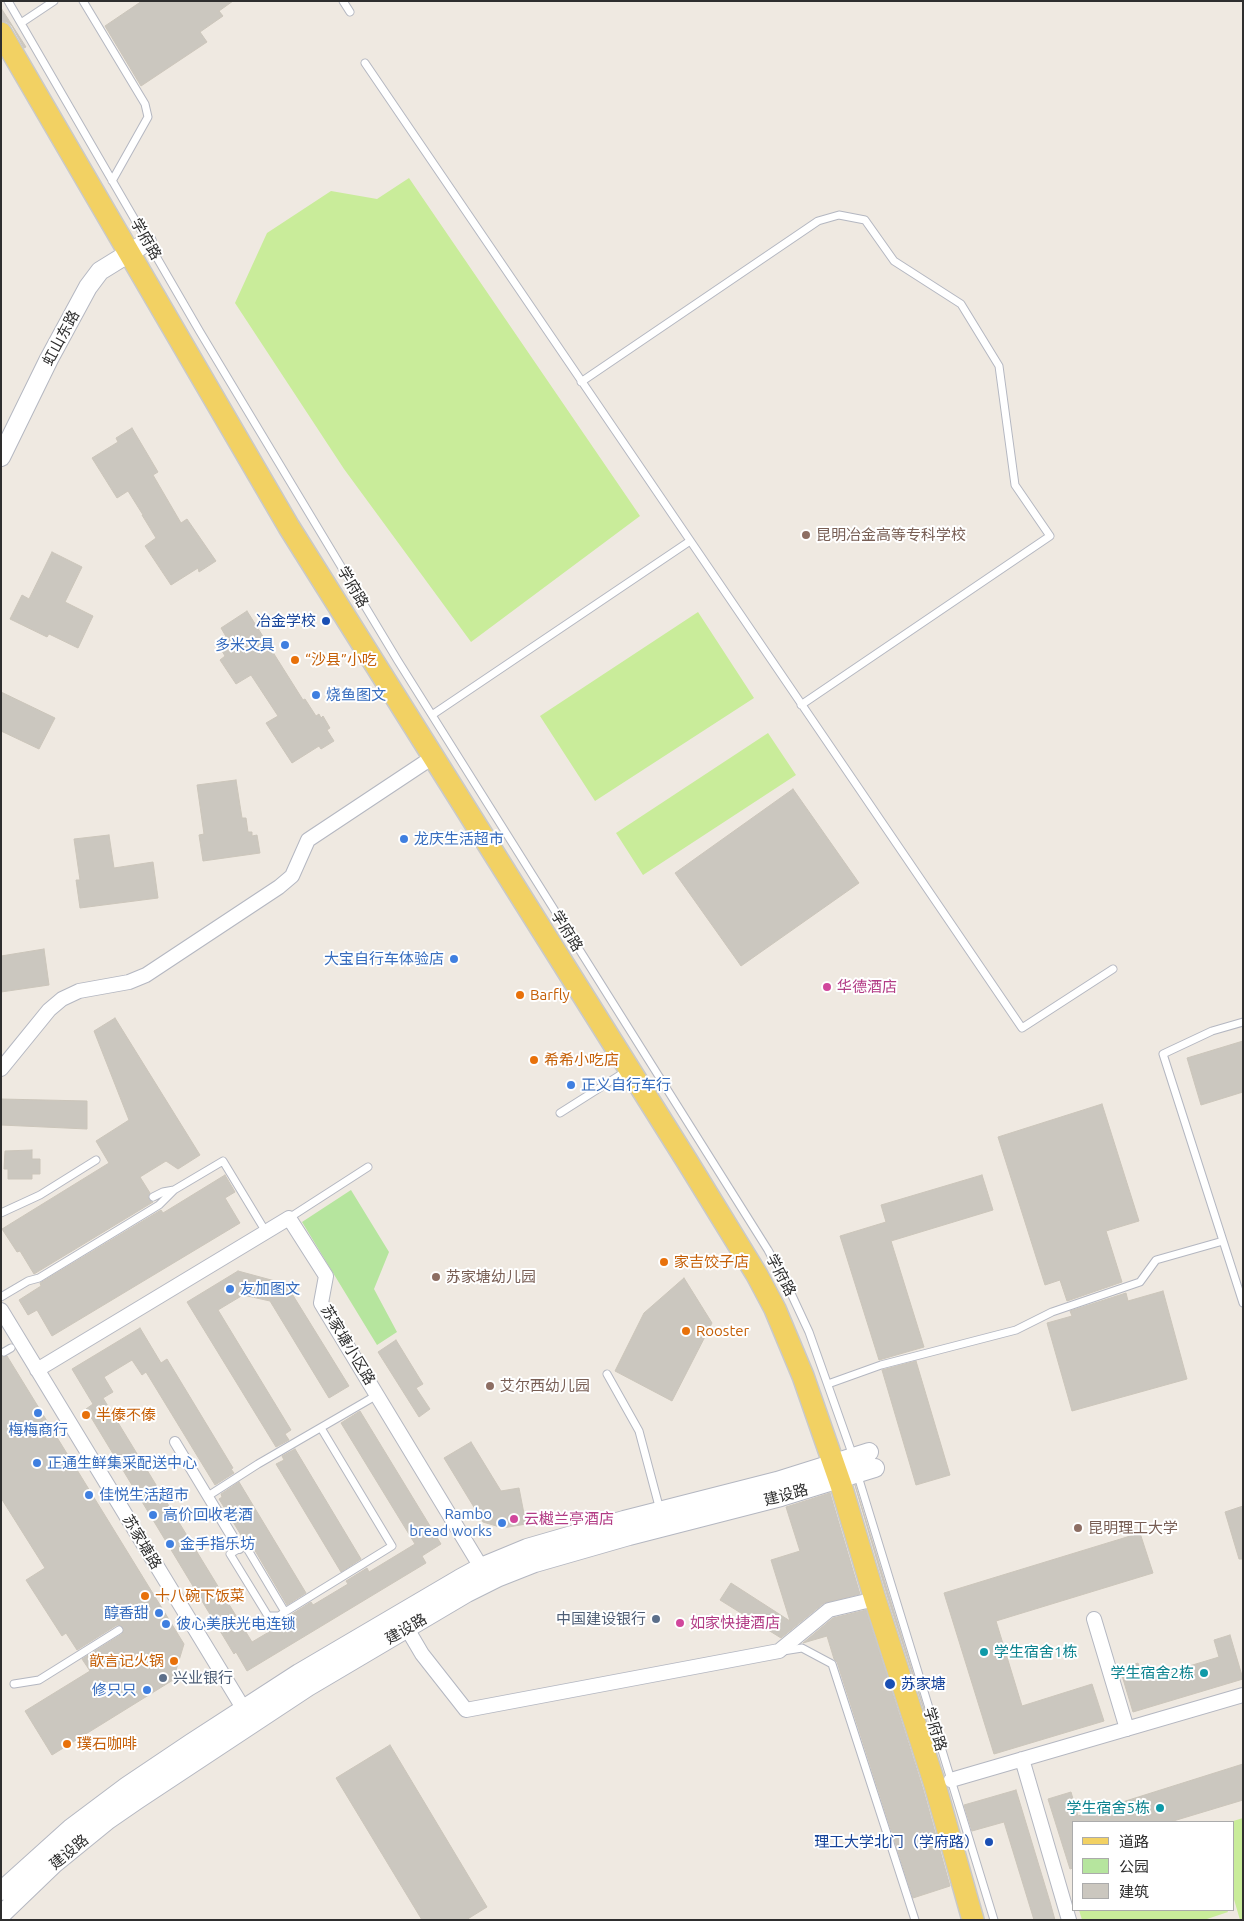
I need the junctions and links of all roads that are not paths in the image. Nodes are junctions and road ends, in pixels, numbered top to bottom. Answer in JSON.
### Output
{"nodes":[{"id":1,"x":8,"y":1,"type":"edge"},
{"id":2,"x":54,"y":1,"type":"edge"},
{"id":3,"x":83,"y":1,"type":"edge"},
{"id":4,"x":343,"y":1,"type":"edge"},
{"id":5,"x":350,"y":12,"type":"dead end"},
{"id":6,"x":21,"y":23,"type":"junction"},
{"id":7,"x":1,"y":33,"type":"edge"},
{"id":8,"x":365,"y":63,"type":"dead end"},
{"id":9,"x":112,"y":181,"type":"junction"},
{"id":10,"x":148,"y":242,"type":"junction"},
{"id":11,"x":128,"y":252,"type":"junction"},
{"id":12,"x":582,"y":382,"type":"junction"},
{"id":13,"x":1,"y":457,"type":"edge"},
{"id":14,"x":690,"y":541,"type":"junction"},
{"id":15,"x":801,"y":705,"type":"junction"},
{"id":16,"x":432,"y":715,"type":"junction"},
{"id":17,"x":433,"y":757,"type":"junction"},
{"id":18,"x":1113,"y":970,"type":"dead end"},
{"id":19,"x":1243,"y":1022,"type":"edge"},
{"id":20,"x":1,"y":1069,"type":"edge"},
{"id":21,"x":629,"y":1069,"type":"junction"},
{"id":22,"x":560,"y":1113,"type":"dead end"},
{"id":23,"x":96,"y":1160,"type":"dead end"},
{"id":24,"x":368,"y":1167,"type":"dead end"},
{"id":25,"x":174,"y":1190,"type":"junction"},
{"id":26,"x":153,"y":1197,"type":"dead end"},
{"id":27,"x":1,"y":1213,"type":"edge"},
{"id":28,"x":288,"y":1218,"type":"junction"},
{"id":29,"x":266,"y":1232,"type":"junction"},
{"id":30,"x":1223,"y":1241,"type":"junction"},
{"id":31,"x":1,"y":1297,"type":"edge"},
{"id":32,"x":1243,"y":1303,"type":"edge"},
{"id":33,"x":1,"y":1310,"type":"edge"},
{"id":34,"x":37,"y":1370,"type":"junction"},
{"id":35,"x":607,"y":1374,"type":"dead end"},
{"id":36,"x":828,"y":1384,"type":"junction"},
{"id":37,"x":377,"y":1395,"type":"junction"},
{"id":38,"x":321,"y":1428,"type":"junction"},
{"id":39,"x":175,"y":1442,"type":"dead end"},
{"id":40,"x":855,"y":1465,"type":"junction"},
{"id":41,"x":208,"y":1496,"type":"junction"},
{"id":42,"x":660,"y":1510,"type":"junction"},
{"id":43,"x":239,"y":1548,"type":"junction"},
{"id":44,"x":481,"y":1567,"type":"junction"},
{"id":45,"x":875,"y":1599,"type":"junction"},
{"id":46,"x":285,"y":1612,"type":"junction"},
{"id":47,"x":1094,"y":1619,"type":"dead end"},
{"id":48,"x":403,"y":1622,"type":"junction"},
{"id":49,"x":119,"y":1630,"type":"dead end"},
{"id":50,"x":779,"y":1651,"type":"junction"},
{"id":51,"x":14,"y":1684,"type":"dead end"},
{"id":52,"x":1243,"y":1695,"type":"edge"},
{"id":53,"x":248,"y":1716,"type":"junction"},
{"id":54,"x":1127,"y":1729,"type":"junction"},
{"id":55,"x":1022,"y":1759,"type":"junction"},
{"id":56,"x":951,"y":1780,"type":"junction"},
{"id":57,"x":1,"y":1891,"type":"edge"},
{"id":58,"x":1,"y":1915,"type":"edge"},
{"id":59,"x":916,"y":1920,"type":"edge"},
{"id":60,"x":973,"y":1920,"type":"edge"},
{"id":61,"x":994,"y":1920,"type":"edge"},
{"id":62,"x":1070,"y":1920,"type":"edge"}],
"edges":[{"from":1,"to":6,"type":"lane","name":"学府路"},
{"from":2,"to":6,"type":"lane"},
{"from":3,"to":9,"type":"lane"},
{"from":4,"to":5,"type":"lane"},
{"from":6,"to":9,"type":"lane","name":"学府路"},
{"from":7,"to":11,"type":"main road","name":"学府路"},
{"from":8,"to":12,"type":"lane"},
{"from":9,"to":10,"type":"lane","name":"学府路"},
{"from":10,"to":11,"type":"street","name":"虹山东路"},
{"from":10,"to":16,"type":"lane","name":"学府路"},
{"from":11,"to":13,"type":"street","name":"虹山东路"},
{"from":11,"to":17,"type":"main road","name":"学府路"},
{"from":12,"to":14,"type":"lane"},
{"from":12,"to":15,"type":"lane"},
{"from":14,"to":15,"type":"lane"},
{"from":14,"to":16,"type":"lane"},
{"from":15,"to":18,"type":"lane"},
{"from":16,"to":36,"type":"lane","name":"学府路"},
{"from":17,"to":20,"type":"street"},
{"from":17,"to":21,"type":"main road","name":"学府路"},
{"from":19,"to":30,"type":"lane"},
{"from":21,"to":22,"type":"lane"},
{"from":21,"to":40,"type":"main road","name":"学府路"},
{"from":23,"to":27,"type":"lane"},
{"from":24,"to":28,"type":"lane"},
{"from":25,"to":26,"type":"lane"},
{"from":25,"to":29,"type":"lane"},
{"from":25,"to":31,"type":"lane"},
{"from":28,"to":29,"type":"street"},
{"from":28,"to":37,"type":"street","name":"苏家塘小区路"},
{"from":29,"to":34,"type":"street"},
{"from":30,"to":32,"type":"lane"},
{"from":30,"to":36,"type":"lane"},
{"from":33,"to":34,"type":"street","name":"苏家塘路"},
{"from":34,"to":53,"type":"street","name":"苏家塘路"},
{"from":35,"to":42,"type":"lane"},
{"from":36,"to":40,"type":"lane","name":"学府路"},
{"from":37,"to":38,"type":"lane"},
{"from":37,"to":44,"type":"street","name":"苏家塘小区路"},
{"from":38,"to":41,"type":"lane"},
{"from":38,"to":46,"type":"lane"},
{"from":39,"to":41,"type":"street"},
{"from":40,"to":42,"type":"street","name":"建设路"},
{"from":40,"to":45,"type":"main road","name":"学府路"},
{"from":40,"to":48,"type":"street","name":"建设路"},
{"from":40,"to":56,"type":"lane","name":"学府路"},
{"from":41,"to":43,"type":"street"},
{"from":42,"to":44,"type":"street","name":"建设路"},
{"from":43,"to":46,"type":"lane"},
{"from":43,"to":46,"type":"lane"},
{"from":44,"to":48,"type":"street","name":"建设路"},
{"from":45,"to":50,"type":"street"},
{"from":45,"to":60,"type":"main road","name":"学府路"},
{"from":47,"to":54,"type":"street"},
{"from":48,"to":50,"type":"street"},
{"from":48,"to":53,"type":"street","name":"建设路"},
{"from":49,"to":51,"type":"lane"},
{"from":50,"to":59,"type":"lane"},
{"from":52,"to":54,"type":"street"},
{"from":53,"to":57,"type":"street","name":"建设路"},
{"from":53,"to":58,"type":"street","name":"建设路"},
{"from":54,"to":55,"type":"street"},
{"from":55,"to":56,"type":"street"},
{"from":55,"to":62,"type":"street"},
{"from":56,"to":61,"type":"lane","name":"学府路"}]}
